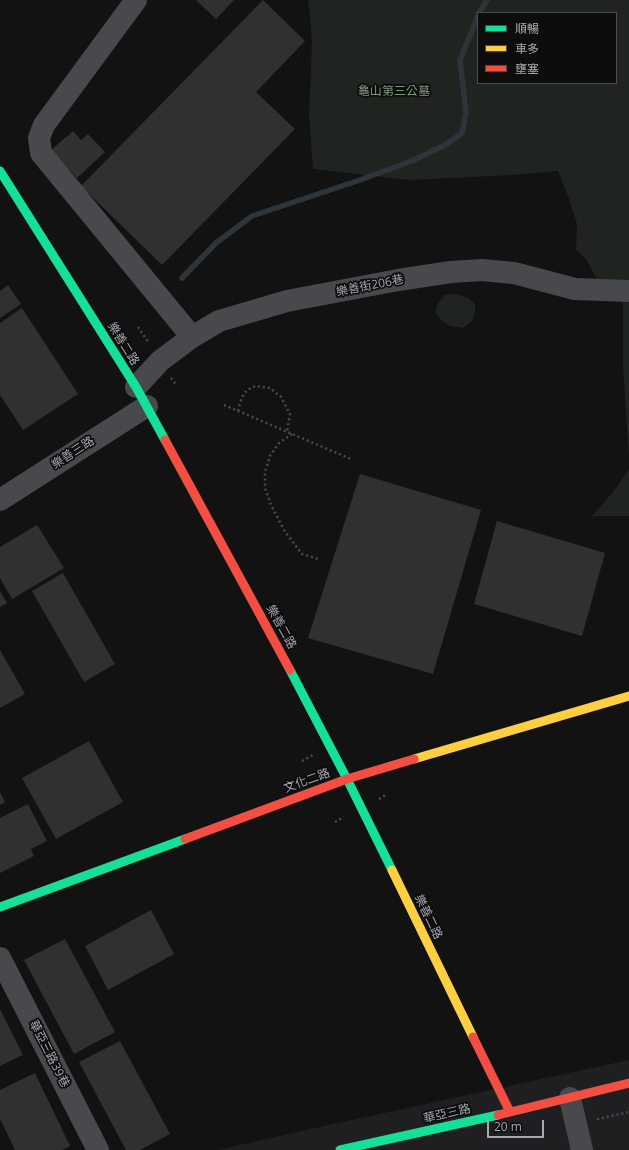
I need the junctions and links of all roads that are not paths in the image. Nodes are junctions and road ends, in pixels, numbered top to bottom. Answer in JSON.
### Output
{"nodes":[{"id":1,"x":136,"y":0,"type":"edge"},
{"id":2,"x":0,"y":171,"type":"edge"},
{"id":3,"x":629,"y":291,"type":"edge"},
{"id":4,"x":192,"y":337,"type":"junction"},
{"id":5,"x":136,"y":387,"type":"junction"},
{"id":6,"x":147,"y":406,"type":"junction"},
{"id":7,"x":0,"y":500,"type":"edge"},
{"id":8,"x":629,"y":696,"type":"edge"},
{"id":9,"x":347,"y":779,"type":"junction"},
{"id":10,"x":0,"y":907,"type":"edge"},
{"id":11,"x":0,"y":958,"type":"edge"},
{"id":12,"x":629,"y":1083,"type":"edge"},
{"id":13,"x":570,"y":1098,"type":"junction"},
{"id":14,"x":510,"y":1112,"type":"junction"},
{"id":15,"x":98,"y":1150,"type":"edge"},
{"id":16,"x":340,"y":1150,"type":"edge"},
{"id":17,"x":582,"y":1150,"type":"edge"}],
"edges":[{"from":1,"to":4,"type":"street"},
{"from":2,"to":5,"type":"street","name":"樂善二路"},
{"from":3,"to":4,"type":"street","name":"樂善街206巷"},
{"from":4,"to":5,"type":"street","name":"樂善街206巷"},
{"from":5,"to":6,"type":"street","name":"樂善二路"},
{"from":6,"to":7,"type":"street","name":"樂善三路"},
{"from":6,"to":9,"type":"street","name":"樂善二路"},
{"from":8,"to":9,"type":"street","name":"文化二路"},
{"from":9,"to":10,"type":"street","name":"文化二路"},
{"from":9,"to":14,"type":"street","name":"樂善二路"},
{"from":11,"to":15,"type":"street","name":"華亞三路39巷"},
{"from":12,"to":13,"type":"street","name":"華亞三路"},
{"from":13,"to":14,"type":"street","name":"華亞三路"},
{"from":13,"to":17,"type":"street"},
{"from":14,"to":16,"type":"street","name":"華亞三路"}]}
